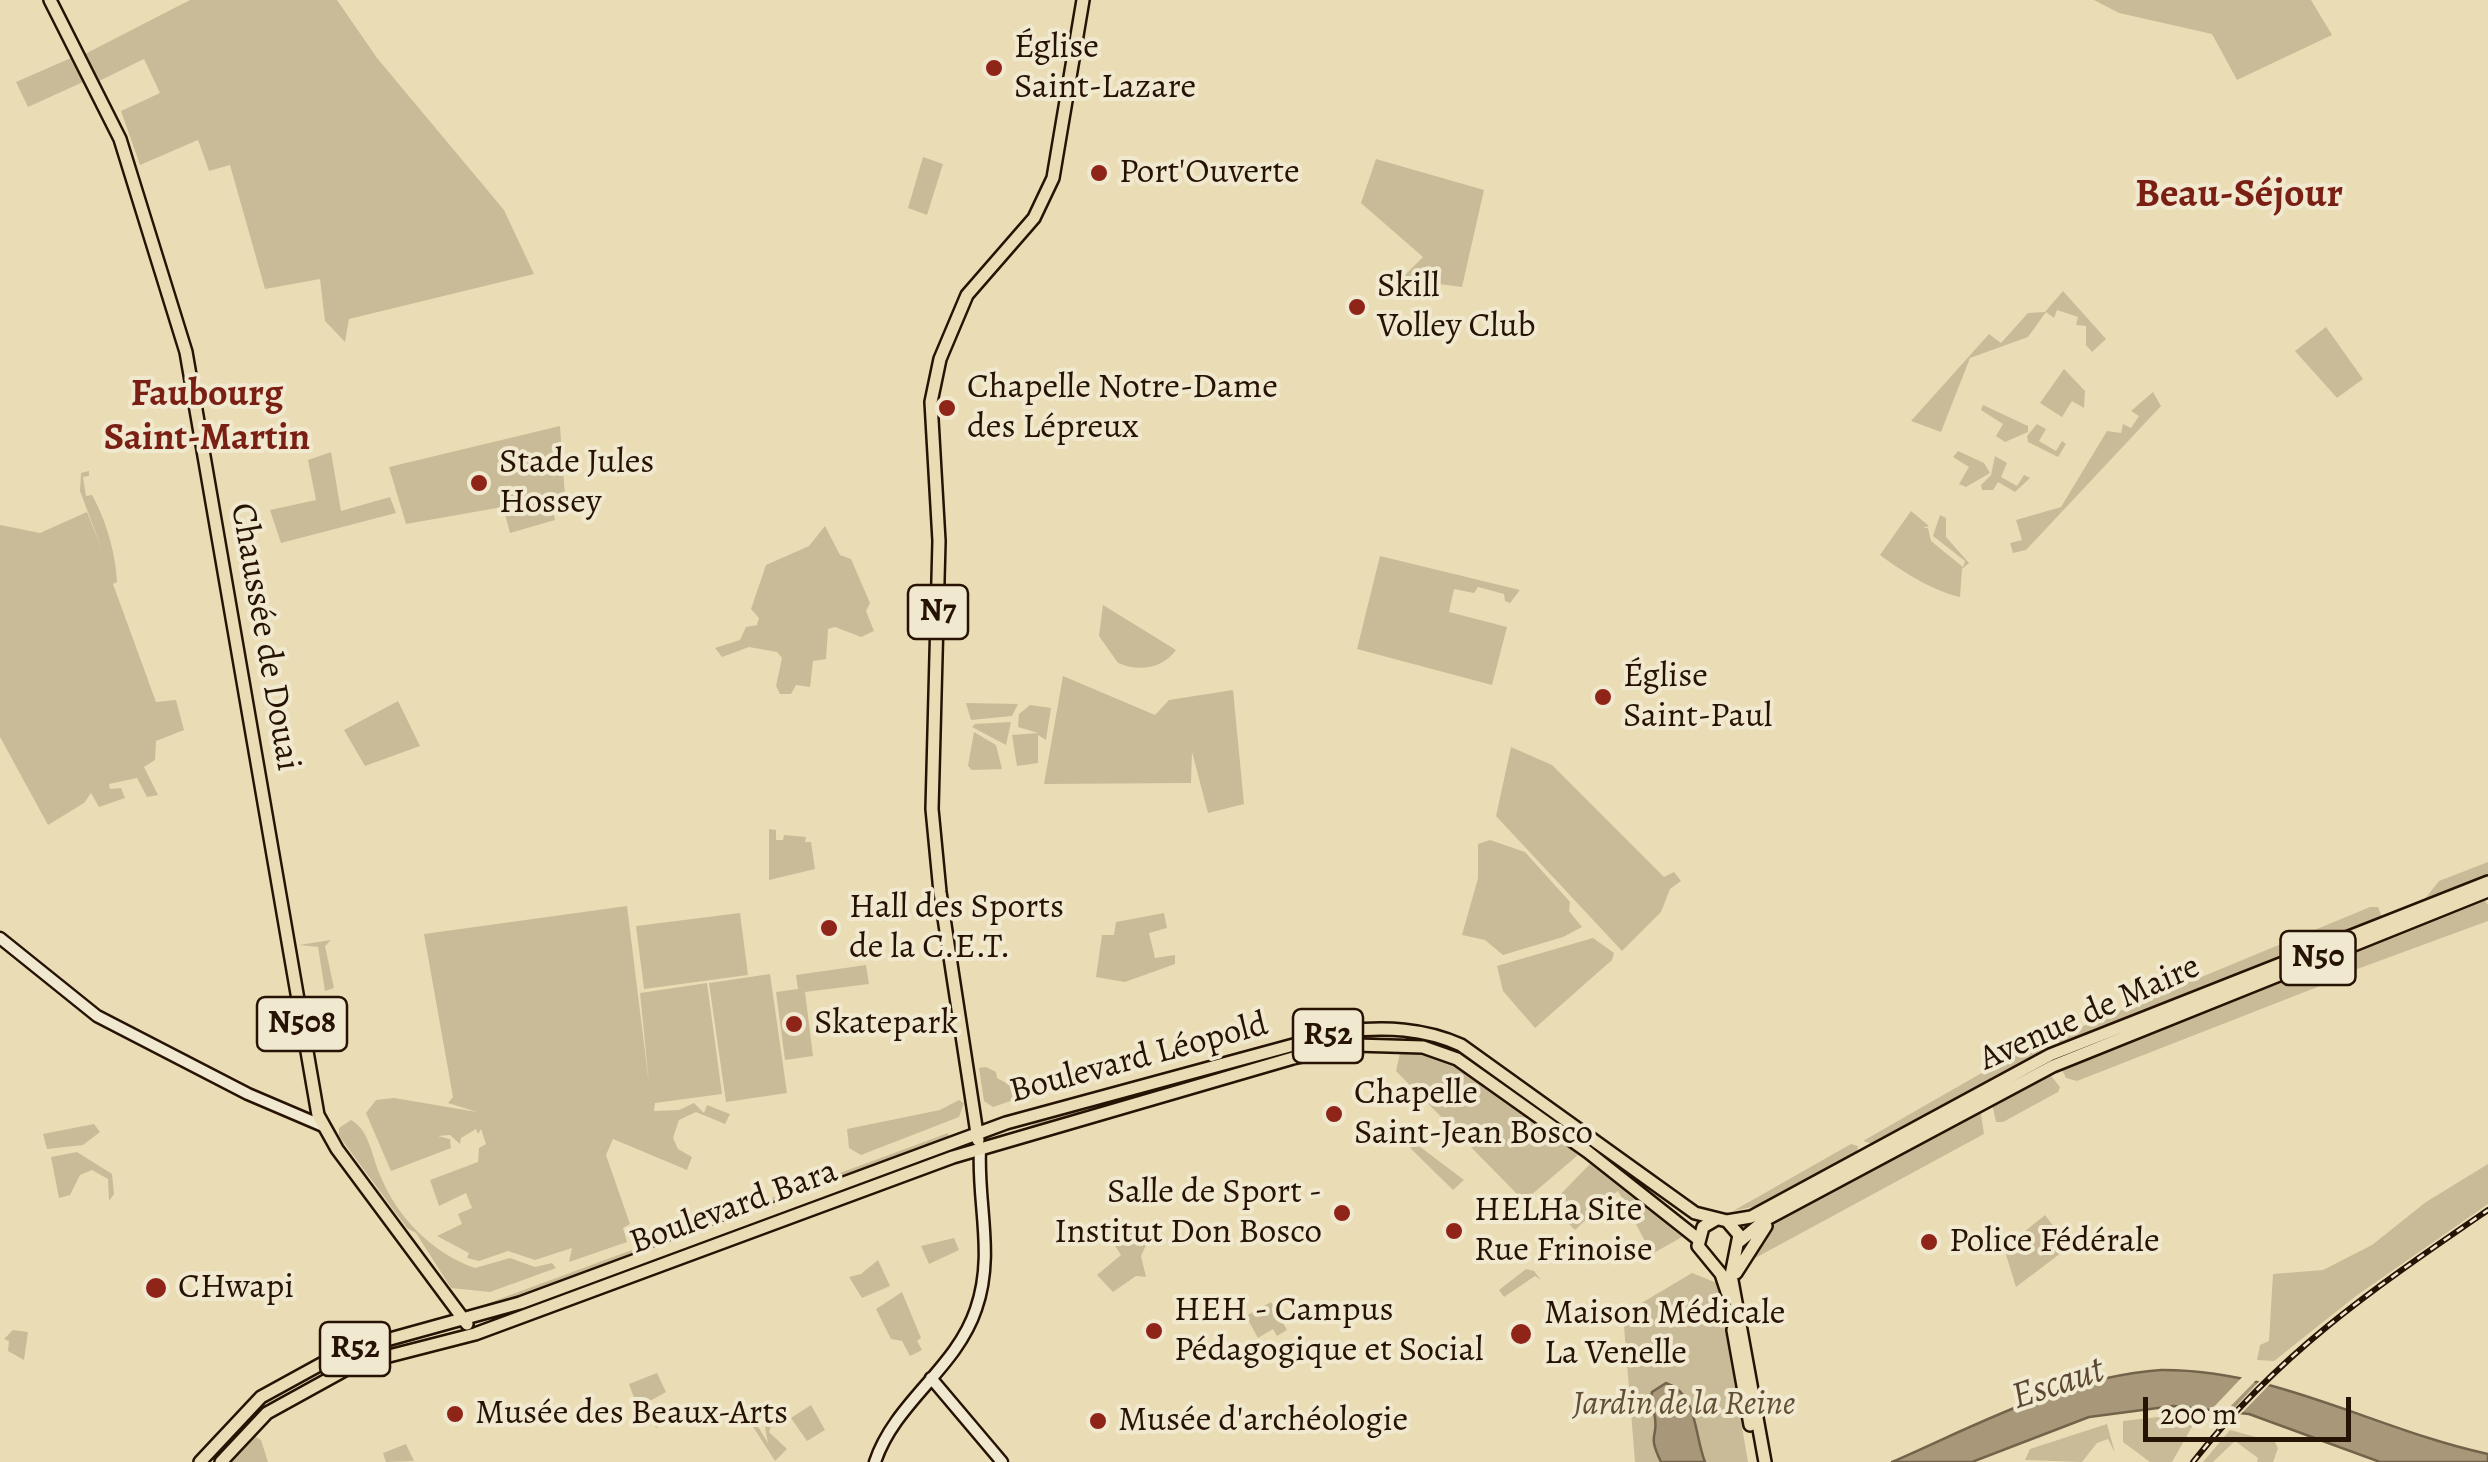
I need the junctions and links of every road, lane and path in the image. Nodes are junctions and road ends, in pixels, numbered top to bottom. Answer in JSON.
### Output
{"nodes":[{"id":1,"x":50,"y":0,"type":"edge"},
{"id":2,"x":1082,"y":0,"type":"edge"},
{"id":3,"x":2488,"y":882,"type":"edge"},
{"id":4,"x":2488,"y":891,"type":"edge"},
{"id":5,"x":0,"y":938,"type":"edge"},
{"id":6,"x":323,"y":1126,"type":"junction"},
{"id":7,"x":978,"y":1140,"type":"junction"},
{"id":8,"x":1682,"y":1203,"type":"junction"},
{"id":9,"x":1758,"y":1212,"type":"junction"},
{"id":10,"x":1776,"y":1216,"type":"junction"},
{"id":11,"x":1721,"y":1220,"type":"junction"},
{"id":12,"x":1698,"y":1239,"type":"junction"},
{"id":13,"x":1738,"y":1247,"type":"junction"},
{"id":14,"x":1713,"y":1261,"type":"junction"},
{"id":15,"x":1732,"y":1283,"type":"junction"},
{"id":16,"x":469,"y":1327,"type":"junction"},
{"id":17,"x":930,"y":1378,"type":"junction"},
{"id":18,"x":200,"y":1462,"type":"edge"},
{"id":19,"x":221,"y":1462,"type":"edge"},
{"id":20,"x":875,"y":1462,"type":"edge"},
{"id":21,"x":1002,"y":1462,"type":"edge"},
{"id":22,"x":1761,"y":1462,"type":"edge"}],
"edges":[{"from":1,"to":6,"type":"main road","name":"Chaussée de Douai","number":"N508"},
{"from":2,"to":7,"type":"main road","number":"N7"},
{"from":3,"to":9,"type":"main road","name":"Avenue de Maire","number":"N50"},
{"from":4,"to":10,"type":"main road","name":"Avenue de Maire","number":"N50"},
{"from":5,"to":6,"type":"street"},
{"from":6,"to":16,"type":"main road","number":"N508"},
{"from":7,"to":8,"type":"main road","name":"Boulevard Léopold","number":"R52"},
{"from":7,"to":12,"type":"main road","name":"Boulevard Léopold","number":"R52"},
{"from":7,"to":16,"type":"main road","name":"Boulevard Bara","number":"R52"},
{"from":7,"to":16,"type":"main road","name":"Boulevard Bara","number":"R52"},
{"from":7,"to":17,"type":"street"},
{"from":8,"to":9,"type":"main road"},
{"from":8,"to":11,"type":"main road","number":"R52"},
{"from":9,"to":11,"type":"main road","name":"Avenue de Maire","number":"N50"},
{"from":10,"to":13,"type":"main road","name":"Avenue de Maire","number":"N50"},
{"from":10,"to":15,"type":"main road"},
{"from":11,"to":12,"type":"main road"},
{"from":11,"to":13,"type":"main road","number":"R52"},
{"from":12,"to":14,"type":"main road","number":"R52"},
{"from":13,"to":14,"type":"main road"},
{"from":13,"to":15,"type":"main road","number":"R52"},
{"from":14,"to":22,"type":"main road","number":"R52"},
{"from":15,"to":22,"type":"main road","number":"R52"},
{"from":16,"to":18,"type":"main road","number":"R52"},
{"from":16,"to":19,"type":"main road","number":"R52"},
{"from":17,"to":20,"type":"street"},
{"from":17,"to":21,"type":"street"}]}
